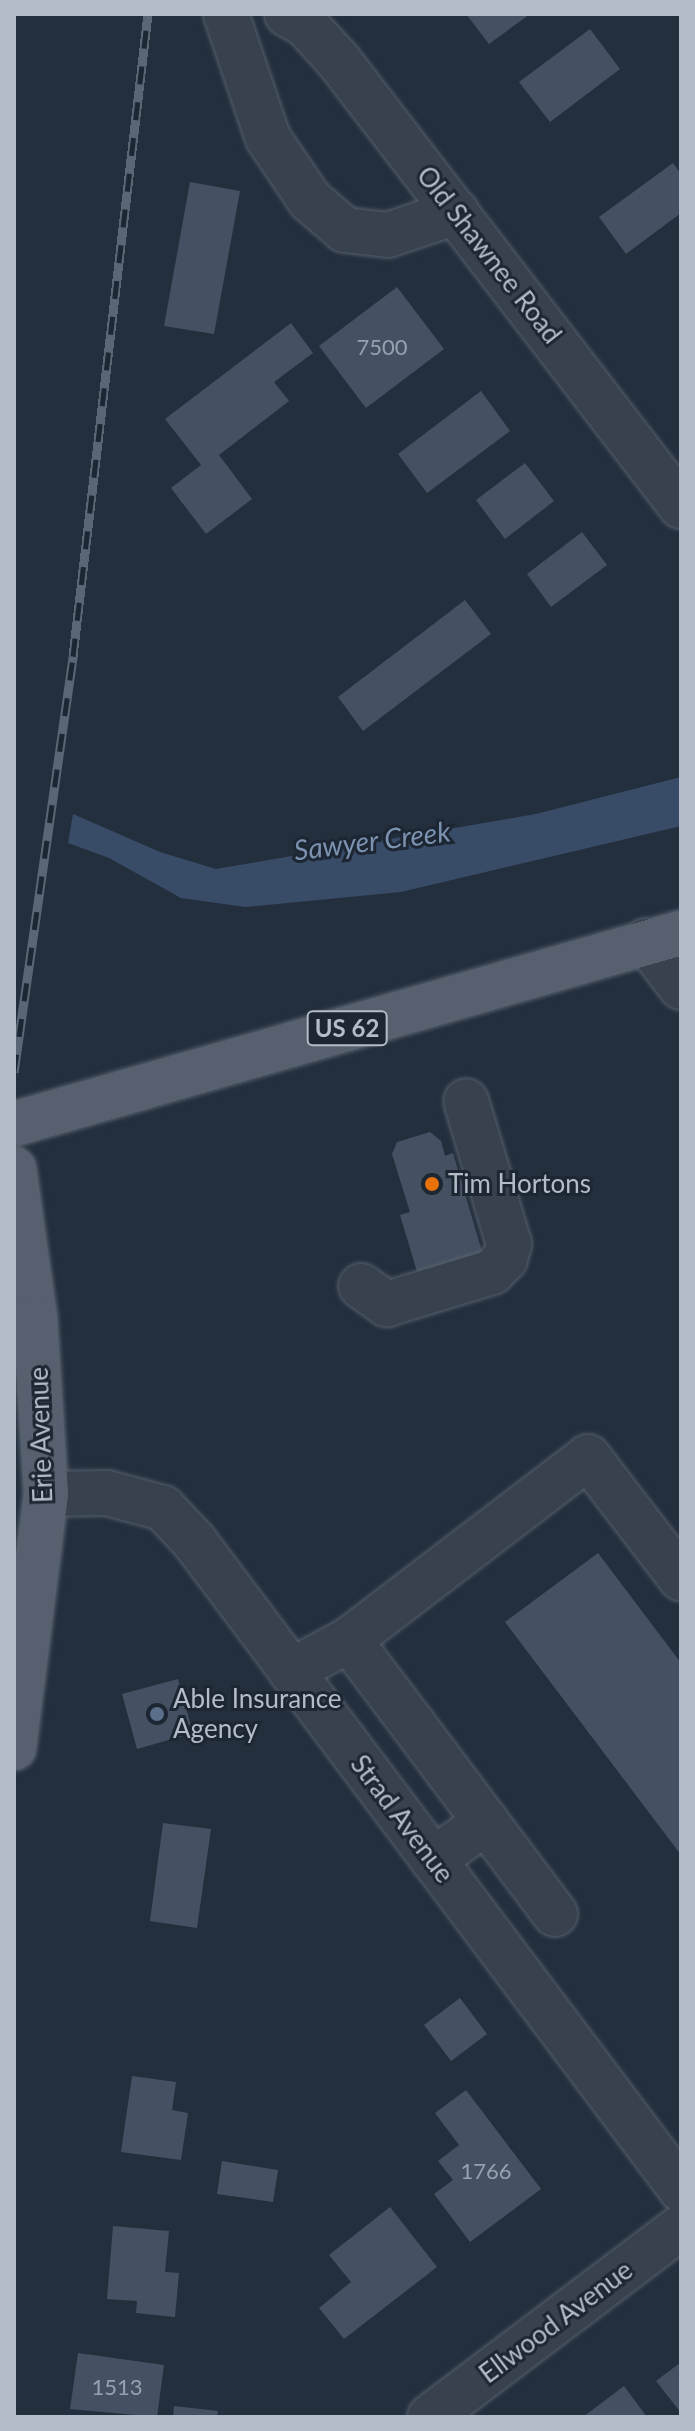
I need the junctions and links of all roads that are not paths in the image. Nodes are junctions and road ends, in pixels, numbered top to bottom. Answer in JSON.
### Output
{"nodes":[{"id":1,"x":226,"y":14,"type":"edge"},
{"id":2,"x":287,"y":14,"type":"edge"},
{"id":3,"x":456,"y":212,"type":"junction"},
{"id":4,"x":681,"y":506,"type":"edge"},
{"id":5,"x":663,"y":937,"type":"edge"},
{"id":6,"x":681,"y":987,"type":"edge"},
{"id":7,"x":466,"y":1101,"type":"dead end"},
{"id":8,"x":14,"y":1124,"type":"edge"},
{"id":9,"x":14,"y":1169,"type":"edge"},
{"id":10,"x":361,"y":1286,"type":"dead end"},
{"id":11,"x":46,"y":1494,"type":"junction"},
{"id":12,"x":681,"y":1578,"type":"edge"},
{"id":13,"x":349,"y":1640,"type":"junction"},
{"id":14,"x":291,"y":1671,"type":"junction"},
{"id":15,"x":14,"y":1748,"type":"edge"},
{"id":16,"x":486,"y":1822,"type":"junction"},
{"id":17,"x":433,"y":1860,"type":"junction"},
{"id":18,"x":555,"y":1914,"type":"dead end"},
{"id":19,"x":681,"y":2189,"type":"edge"},
{"id":20,"x":681,"y":2227,"type":"edge"},
{"id":21,"x":430,"y":2417,"type":"edge"}],
"edges":[{"from":1,"to":3,"type":"street"},
{"from":2,"to":3,"type":"street","name":"Old Shawnee Road"},
{"from":3,"to":4,"type":"street","name":"Old Shawnee Road"},
{"from":5,"to":6,"type":"street"},
{"from":5,"to":8,"type":"main road","number":"US 62"},
{"from":7,"to":10,"type":"street"},
{"from":9,"to":11,"type":"main road","name":"Erie Avenue"},
{"from":11,"to":14,"type":"street","name":"Strad Avenue"},
{"from":11,"to":15,"type":"main road","name":"Erie Avenue"},
{"from":12,"to":13,"type":"street"},
{"from":13,"to":14,"type":"street"},
{"from":13,"to":16,"type":"street"},
{"from":14,"to":17,"type":"street","name":"Strad Avenue"},
{"from":16,"to":17,"type":"street"},
{"from":16,"to":18,"type":"street"},
{"from":17,"to":19,"type":"street","name":"Strad Avenue"},
{"from":20,"to":21,"type":"street","name":"Ellwood Avenue"}]}
